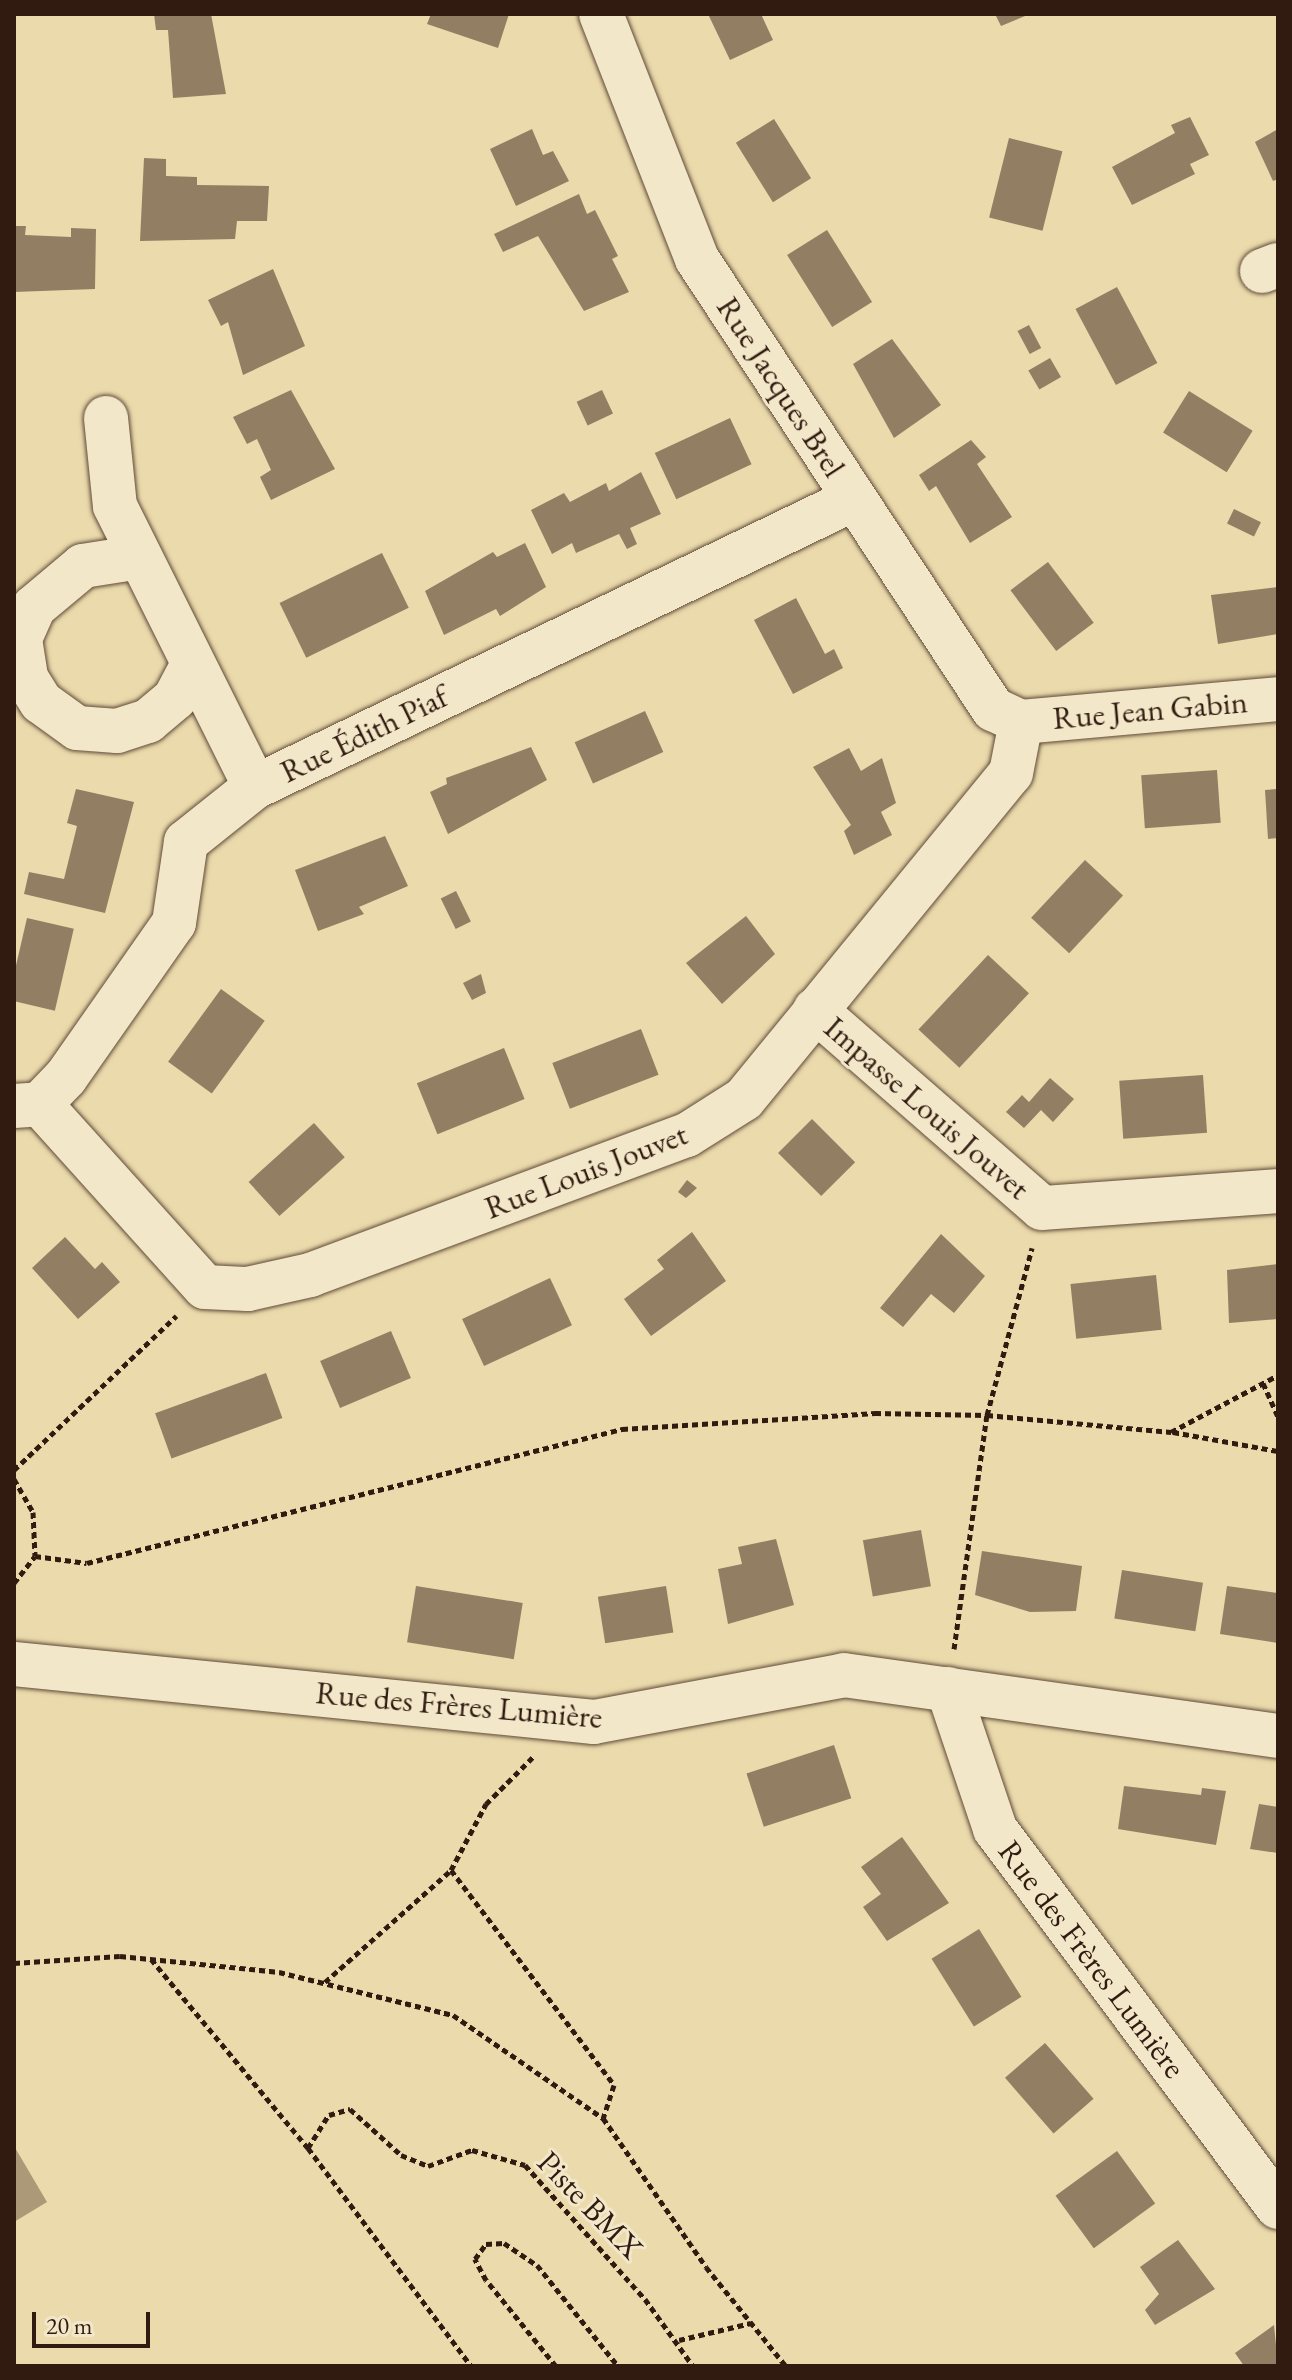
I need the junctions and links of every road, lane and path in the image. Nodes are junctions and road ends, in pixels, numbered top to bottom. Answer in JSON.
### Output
{"nodes":[{"id":1,"x":601,"y":14,"type":"edge"},
{"id":2,"x":106,"y":418,"type":"dead end"},
{"id":3,"x":854,"y":499,"type":"junction"},
{"id":4,"x":140,"y":557,"type":"junction"},
{"id":5,"x":193,"y":664,"type":"junction"},
{"id":6,"x":1278,"y":699,"type":"edge"},
{"id":7,"x":1021,"y":722,"type":"junction"},
{"id":8,"x":255,"y":787,"type":"junction"},
{"id":9,"x":815,"y":1010,"type":"junction"},
{"id":10,"x":27,"y":1105,"type":"edge"},
{"id":11,"x":1278,"y":1191,"type":"edge"},
{"id":12,"x":1042,"y":1208,"type":"junction"},
{"id":13,"x":205,"y":1287,"type":"junction"},
{"id":14,"x":1278,"y":1375,"type":"edge"},
{"id":15,"x":1263,"y":1383,"type":"junction"},
{"id":16,"x":987,"y":1415,"type":"junction"},
{"id":17,"x":1278,"y":1416,"type":"edge"},
{"id":18,"x":1171,"y":1432,"type":"junction"},
{"id":19,"x":1278,"y":1451,"type":"edge"},
{"id":20,"x":14,"y":1470,"type":"edge"},
{"id":21,"x":14,"y":1479,"type":"edge"},
{"id":22,"x":35,"y":1556,"type":"junction"},
{"id":23,"x":14,"y":1583,"type":"edge"},
{"id":24,"x":14,"y":1664,"type":"edge"},
{"id":25,"x":948,"y":1689,"type":"junction"},
{"id":26,"x":569,"y":1720,"type":"junction"},
{"id":27,"x":1278,"y":1736,"type":"edge"},
{"id":28,"x":451,"y":1870,"type":"junction"},
{"id":29,"x":150,"y":1959,"type":"junction"},
{"id":30,"x":14,"y":1963,"type":"edge"},
{"id":31,"x":324,"y":1983,"type":"junction"},
{"id":32,"x":603,"y":2118,"type":"junction"},
{"id":33,"x":308,"y":2148,"type":"junction"},
{"id":34,"x":1278,"y":2207,"type":"edge"},
{"id":35,"x":751,"y":2323,"type":"junction"},
{"id":36,"x":679,"y":2340,"type":"junction"},
{"id":37,"x":471,"y":2366,"type":"edge"},
{"id":38,"x":556,"y":2366,"type":"edge"},
{"id":39,"x":618,"y":2366,"type":"edge"},
{"id":40,"x":693,"y":2366,"type":"edge"},
{"id":41,"x":786,"y":2366,"type":"edge"}],
"edges":[{"from":1,"to":3,"type":"street","name":"Rue Jacques Brel"},
{"from":2,"to":4,"type":"street"},
{"from":3,"to":7,"type":"street","name":"Rue Jacques Brel"},
{"from":3,"to":8,"type":"street","name":"Rue Édith Piaf"},
{"from":4,"to":5,"type":"street"},
{"from":4,"to":5,"type":"street"},
{"from":5,"to":8,"type":"street"},
{"from":6,"to":7,"type":"street","name":"Rue Jean Gabin"},
{"from":7,"to":9,"type":"street","name":"Rue Louis Jouvet"},
{"from":8,"to":10,"type":"street","name":"Rue Édith Piaf"},
{"from":9,"to":12,"type":"street","name":"Impasse Louis Jouvet"},
{"from":9,"to":13,"type":"street","name":"Rue Louis Jouvet"},
{"from":10,"to":13,"type":"street"},
{"from":11,"to":12,"type":"street","name":"Impasse Louis Jouvet"},
{"from":12,"to":16,"type":"path"},
{"from":13,"to":20,"type":"path"},
{"from":14,"to":15,"type":"path"},
{"from":15,"to":17,"type":"path"},
{"from":15,"to":18,"type":"path"},
{"from":16,"to":18,"type":"path"},
{"from":16,"to":22,"type":"path"},
{"from":16,"to":25,"type":"path"},
{"from":18,"to":19,"type":"path"},
{"from":21,"to":22,"type":"path"},
{"from":22,"to":23,"type":"path"},
{"from":24,"to":26,"type":"street","name":"Rue des Frères Lumière"},
{"from":25,"to":26,"type":"street","name":"Rue des Frères Lumière"},
{"from":25,"to":27,"type":"street","name":"Rue des Frères Lumière"},
{"from":25,"to":34,"type":"street","name":"Rue des Frères Lumière"},
{"from":26,"to":28,"type":"path"},
{"from":28,"to":31,"type":"path"},
{"from":28,"to":32,"type":"path"},
{"from":29,"to":30,"type":"path"},
{"from":29,"to":31,"type":"path"},
{"from":29,"to":33,"type":"path"},
{"from":31,"to":32,"type":"path"},
{"from":32,"to":35,"type":"path"},
{"from":33,"to":36,"type":"path","name":"Piste BMX"},
{"from":33,"to":37,"type":"path"},
{"from":35,"to":36,"type":"path"},
{"from":35,"to":41,"type":"path"},
{"from":36,"to":40,"type":"path","name":"Piste BMX"},
{"from":38,"to":39,"type":"path"}]}
